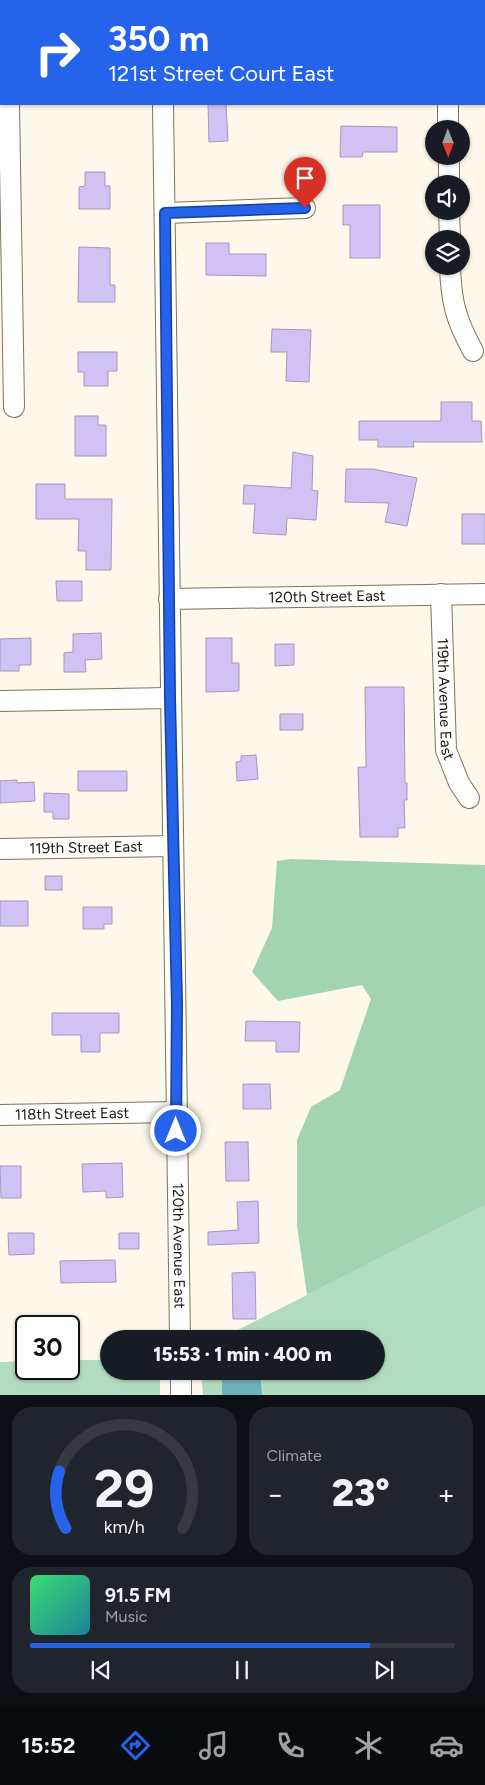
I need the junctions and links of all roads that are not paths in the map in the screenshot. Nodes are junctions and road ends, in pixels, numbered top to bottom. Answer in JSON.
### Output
{"nodes":[{"id":1,"x":9,"y":105,"type":"edge"},
{"id":2,"x":163,"y":105,"type":"edge"},
{"id":3,"x":448,"y":105,"type":"edge"},
{"id":4,"x":448,"y":120,"type":"edge"},
{"id":5,"x":305,"y":208,"type":"dead end"},
{"id":6,"x":165,"y":213,"type":"junction"},
{"id":7,"x":450,"y":275,"type":"edge"},
{"id":8,"x":473,"y":351,"type":"dead end"},
{"id":9,"x":14,"y":406,"type":"dead end"},
{"id":10,"x":441,"y":594,"type":"junction"},
{"id":11,"x":485,"y":594,"type":"edge"},
{"id":12,"x":169,"y":599,"type":"junction"},
{"id":13,"x":170,"y":698,"type":"junction"},
{"id":14,"x":0,"y":701,"type":"edge"},
{"id":15,"x":469,"y":798,"type":"dead end"},
{"id":16,"x":173,"y":846,"type":"junction"},
{"id":17,"x":0,"y":849,"type":"edge"},
{"id":18,"x":176,"y":1112,"type":"junction"},
{"id":19,"x":0,"y":1116,"type":"edge"},
{"id":20,"x":180,"y":1330,"type":"edge"},
{"id":21,"x":181,"y":1380,"type":"edge"},
{"id":22,"x":181,"y":1395,"type":"edge"}],
"edges":[{"from":1,"to":9,"type":"street"},
{"from":2,"to":6,"type":"street","name":"120th Avenue East"},
{"from":3,"to":4,"type":"street"},
{"from":5,"to":6,"type":"street"},
{"from":6,"to":12,"type":"street","name":"120th Avenue East"},
{"from":7,"to":8,"type":"street"},
{"from":10,"to":11,"type":"street","name":"120th Street East"},
{"from":10,"to":12,"type":"street","name":"120th Street East"},
{"from":10,"to":15,"type":"street","name":"119th Avenue East"},
{"from":12,"to":13,"type":"street","name":"120th Avenue East"},
{"from":13,"to":14,"type":"street"},
{"from":13,"to":16,"type":"street","name":"120th Avenue East"},
{"from":16,"to":17,"type":"street","name":"119th Street East"},
{"from":16,"to":18,"type":"street","name":"120th Avenue East"},
{"from":18,"to":19,"type":"street","name":"118th Street East"},
{"from":18,"to":20,"type":"street","name":"120th Avenue East"},
{"from":21,"to":22,"type":"street"}]}
